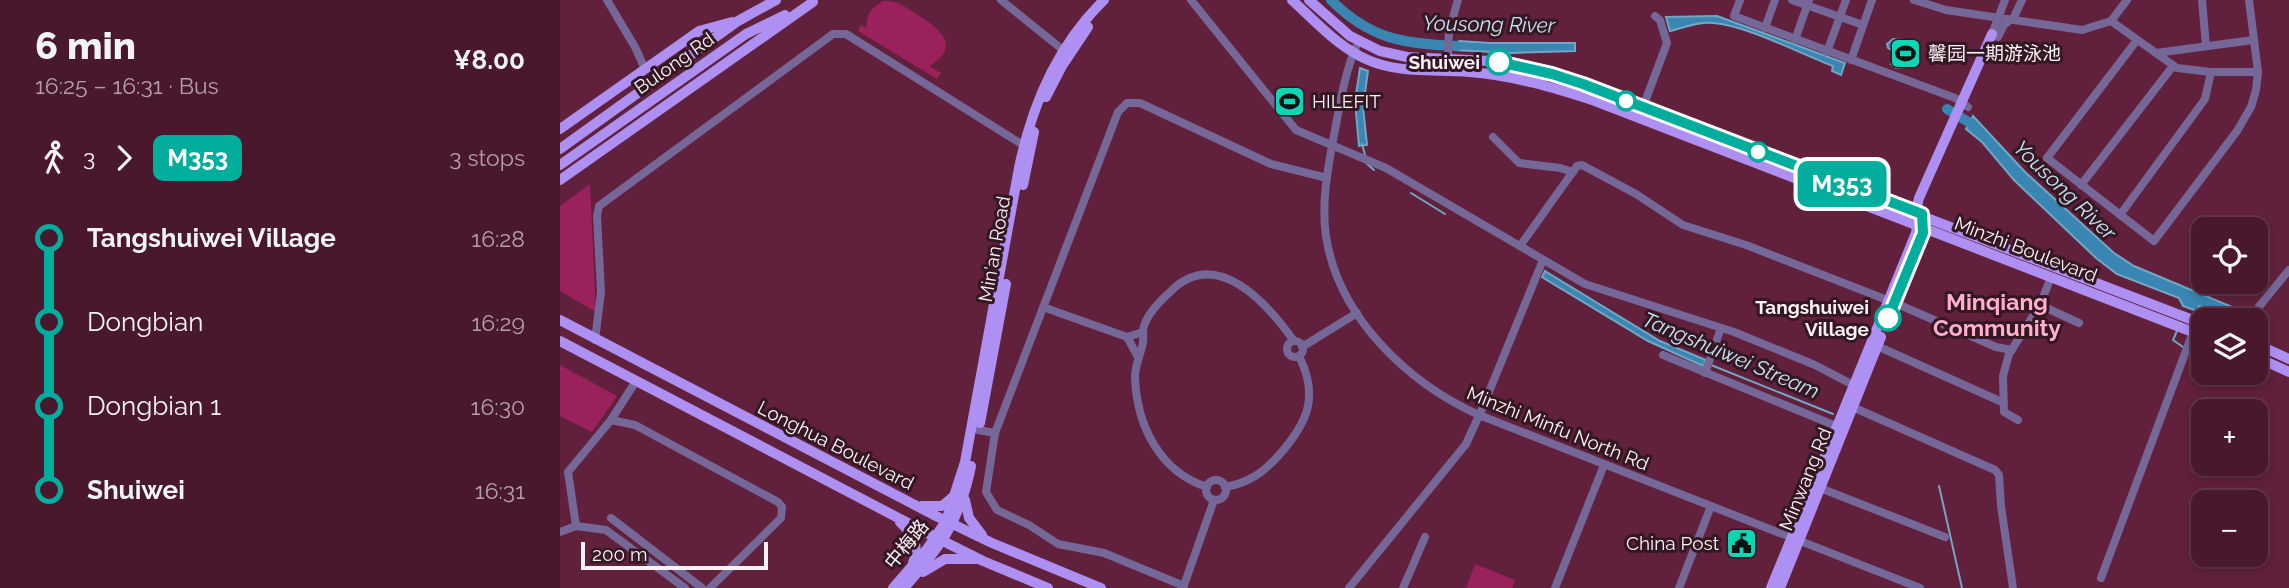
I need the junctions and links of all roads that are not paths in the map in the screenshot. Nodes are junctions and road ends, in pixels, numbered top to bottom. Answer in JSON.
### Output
{"nodes":[{"id":1,"x":607,"y":0,"type":"edge"},
{"id":2,"x":776,"y":0,"type":"edge"},
{"id":3,"x":1001,"y":0,"type":"edge"},
{"id":4,"x":1104,"y":0,"type":"edge"},
{"id":5,"x":1114,"y":0,"type":"edge"},
{"id":6,"x":1192,"y":0,"type":"edge"},
{"id":7,"x":1292,"y":0,"type":"edge"},
{"id":8,"x":1309,"y":0,"type":"edge"},
{"id":9,"x":1458,"y":0,"type":"edge"},
{"id":10,"x":1740,"y":0,"type":"edge"},
{"id":11,"x":1775,"y":0,"type":"edge"},
{"id":12,"x":1792,"y":0,"type":"edge"},
{"id":13,"x":1846,"y":0,"type":"edge"},
{"id":14,"x":1872,"y":0,"type":"edge"},
{"id":15,"x":1915,"y":0,"type":"edge"},
{"id":16,"x":2005,"y":0,"type":"edge"},
{"id":17,"x":2022,"y":0,"type":"edge"},
{"id":18,"x":2127,"y":0,"type":"edge"},
{"id":19,"x":2202,"y":0,"type":"edge"},
{"id":20,"x":2249,"y":0,"type":"edge"},
{"id":21,"x":815,"y":1,"type":"edge"},
{"id":22,"x":1809,"y":3,"type":"edge"},
{"id":23,"x":1840,"y":17,"type":"junction"},
{"id":24,"x":1658,"y":18,"type":"dead end"},
{"id":25,"x":1997,"y":19,"type":"junction"},
{"id":26,"x":738,"y":21,"type":"junction"},
{"id":27,"x":2010,"y":21,"type":"junction"},
{"id":28,"x":2110,"y":21,"type":"junction"},
{"id":29,"x":1863,"y":25,"type":"junction"},
{"id":30,"x":1765,"y":29,"type":"junction"},
{"id":31,"x":1995,"y":36,"type":"junction"},
{"id":32,"x":1795,"y":40,"type":"junction"},
{"id":33,"x":2137,"y":40,"type":"junction"},
{"id":34,"x":2253,"y":40,"type":"junction"},
{"id":35,"x":2206,"y":46,"type":"junction"},
{"id":36,"x":1448,"y":49,"type":"junction"},
{"id":37,"x":1063,"y":50,"type":"junction"},
{"id":38,"x":1363,"y":51,"type":"junction"},
{"id":39,"x":1827,"y":52,"type":"junction"},
{"id":40,"x":2156,"y":53,"type":"junction"},
{"id":41,"x":1851,"y":60,"type":"junction"},
{"id":42,"x":2173,"y":66,"type":"junction"},
{"id":43,"x":645,"y":69,"type":"junction"},
{"id":44,"x":2211,"y":72,"type":"junction"},
{"id":45,"x":2258,"y":72,"type":"junction"},
{"id":46,"x":1643,"y":107,"type":"junction"},
{"id":47,"x":1964,"y":107,"type":"junction"},
{"id":48,"x":560,"y":129,"type":"edge"},
{"id":49,"x":1493,"y":137,"type":"dead end"},
{"id":50,"x":1023,"y":145,"type":"junction"},
{"id":51,"x":1332,"y":146,"type":"junction"},
{"id":52,"x":560,"y":149,"type":"edge"},
{"id":53,"x":560,"y":165,"type":"edge"},
{"id":54,"x":1573,"y":172,"type":"junction"},
{"id":55,"x":1327,"y":178,"type":"junction"},
{"id":56,"x":560,"y":180,"type":"edge"},
{"id":57,"x":2081,"y":186,"type":"junction"},
{"id":58,"x":1919,"y":213,"type":"junction"},
{"id":59,"x":2120,"y":215,"type":"junction"},
{"id":60,"x":1921,"y":227,"type":"junction"},
{"id":61,"x":1520,"y":246,"type":"junction"},
{"id":62,"x":1543,"y":262,"type":"junction"},
{"id":63,"x":2289,"y":270,"type":"edge"},
{"id":64,"x":2051,"y":277,"type":"junction"},
{"id":65,"x":1891,"y":302,"type":"junction"},
{"id":66,"x":2040,"y":305,"type":"junction"},
{"id":67,"x":1043,"y":307,"type":"junction"},
{"id":68,"x":2258,"y":308,"type":"edge"},
{"id":69,"x":1357,"y":313,"type":"junction"},
{"id":70,"x":560,"y":320,"type":"edge"},
{"id":71,"x":2176,"y":320,"type":"junction"},
{"id":72,"x":2080,"y":323,"type":"dead end"},
{"id":73,"x":2191,"y":326,"type":"edge"},
{"id":74,"x":1721,"y":328,"type":"junction"},
{"id":75,"x":1143,"y":332,"type":"junction"},
{"id":76,"x":1127,"y":337,"type":"junction"},
{"id":77,"x":2191,"y":338,"type":"edge"},
{"id":78,"x":595,"y":340,"type":"junction"},
{"id":79,"x":560,"y":341,"type":"edge"},
{"id":80,"x":1294,"y":341,"type":"junction"},
{"id":81,"x":1877,"y":346,"type":"junction"},
{"id":82,"x":1303,"y":347,"type":"junction"},
{"id":83,"x":2268,"y":349,"type":"edge"},
{"id":84,"x":2012,"y":350,"type":"junction"},
{"id":85,"x":1137,"y":355,"type":"junction"},
{"id":86,"x":1663,"y":355,"type":"dead end"},
{"id":87,"x":1298,"y":356,"type":"junction"},
{"id":88,"x":2289,"y":359,"type":"edge"},
{"id":89,"x":2268,"y":362,"type":"edge"},
{"id":90,"x":1707,"y":366,"type":"junction"},
{"id":91,"x":2289,"y":372,"type":"edge"},
{"id":92,"x":636,"y":381,"type":"junction"},
{"id":93,"x":1856,"y":387,"type":"junction"},
{"id":94,"x":2003,"y":402,"type":"junction"},
{"id":95,"x":1849,"y":405,"type":"junction"},
{"id":96,"x":1479,"y":415,"type":"junction"},
{"id":97,"x":611,"y":420,"type":"junction"},
{"id":98,"x":2018,"y":420,"type":"dead end"},
{"id":99,"x":1841,"y":427,"type":"junction"},
{"id":100,"x":978,"y":430,"type":"junction"},
{"id":101,"x":995,"y":433,"type":"junction"},
{"id":102,"x":1604,"y":465,"type":"junction"},
{"id":103,"x":964,"y":479,"type":"junction"},
{"id":104,"x":1207,"y":487,"type":"junction"},
{"id":105,"x":1226,"y":487,"type":"junction"},
{"id":106,"x":1821,"y":488,"type":"junction"},
{"id":107,"x":1214,"y":500,"type":"junction"},
{"id":108,"x":910,"y":503,"type":"junction"},
{"id":109,"x":1711,"y":506,"type":"junction"},
{"id":110,"x":893,"y":515,"type":"junction"},
{"id":111,"x":611,"y":518,"type":"dead end"},
{"id":112,"x":949,"y":522,"type":"junction"},
{"id":113,"x":576,"y":527,"type":"junction"},
{"id":114,"x":560,"y":532,"type":"edge"},
{"id":115,"x":1425,"y":537,"type":"dead end"},
{"id":116,"x":1945,"y":537,"type":"dead end"},
{"id":117,"x":939,"y":539,"type":"junction"},
{"id":118,"x":1796,"y":539,"type":"junction"},
{"id":119,"x":992,"y":543,"type":"junction"},
{"id":120,"x":984,"y":561,"type":"junction"},
{"id":121,"x":909,"y":569,"type":"junction"},
{"id":122,"x":2101,"y":578,"type":"dead end"},
{"id":123,"x":905,"y":586,"type":"edge"},
{"id":124,"x":1183,"y":587,"type":"edge"},
{"id":125,"x":685,"y":588,"type":"edge"},
{"id":126,"x":702,"y":588,"type":"edge"},
{"id":127,"x":710,"y":588,"type":"edge"},
{"id":128,"x":892,"y":588,"type":"edge"},
{"id":129,"x":1048,"y":588,"type":"edge"},
{"id":130,"x":1101,"y":588,"type":"edge"},
{"id":131,"x":1349,"y":588,"type":"edge"},
{"id":132,"x":1403,"y":588,"type":"edge"},
{"id":133,"x":1555,"y":588,"type":"edge"},
{"id":134,"x":1679,"y":588,"type":"edge"},
{"id":135,"x":1771,"y":588,"type":"edge"},
{"id":136,"x":1780,"y":588,"type":"edge"},
{"id":137,"x":1920,"y":588,"type":"edge"},
{"id":138,"x":2013,"y":588,"type":"edge"}],
"edges":[{"from":1,"to":43,"type":"street"},
{"from":2,"to":26,"type":"main road","name":"Bulong Rd"},
{"from":3,"to":37,"type":"street"},
{"from":4,"to":37,"type":"main road","name":"Min'an Road"},
{"from":5,"to":100,"type":"main road","name":"Min'an Road"},
{"from":6,"to":51,"type":"street"},
{"from":7,"to":38,"type":"main road","name":"Minzhi Boulevard"},
{"from":8,"to":38,"type":"main road","name":"Minzhi Boulevard"},
{"from":9,"to":36,"type":"street"},
{"from":10,"to":30,"type":"street"},
{"from":11,"to":30,"type":"street"},
{"from":12,"to":22,"type":"street"},
{"from":13,"to":23,"type":"street"},
{"from":14,"to":29,"type":"street"},
{"from":15,"to":25,"type":"street"},
{"from":16,"to":25,"type":"street","name":"Minwang Rd"},
{"from":17,"to":27,"type":"street","name":"Minwang Rd"},
{"from":18,"to":28,"type":"street"},
{"from":19,"to":35,"type":"street"},
{"from":20,"to":34,"type":"street"},
{"from":21,"to":53,"type":"main road","name":"Bulong Rd"},
{"from":21,"to":56,"type":"main road"},
{"from":22,"to":23,"type":"street"},
{"from":22,"to":32,"type":"street"},
{"from":23,"to":29,"type":"street"},
{"from":23,"to":39,"type":"street"},
{"from":24,"to":46,"type":"street"},
{"from":25,"to":27,"type":"street"},
{"from":25,"to":31,"type":"street","name":"Minwang Rd"},
{"from":26,"to":43,"type":"main road"},
{"from":26,"to":52,"type":"main road","name":"Bulong Rd"},
{"from":27,"to":28,"type":"street"},
{"from":27,"to":31,"type":"street","name":"Minwang Rd"},
{"from":28,"to":33,"type":"street"},
{"from":29,"to":41,"type":"street"},
{"from":30,"to":32,"type":"street"},
{"from":31,"to":47,"type":"main road","name":"Minwang Rd"},
{"from":32,"to":39,"type":"street"},
{"from":33,"to":40,"type":"street"},
{"from":33,"to":57,"type":"street"},
{"from":34,"to":35,"type":"street"},
{"from":34,"to":45,"type":"street"},
{"from":35,"to":40,"type":"street"},
{"from":36,"to":38,"type":"main road","name":"Minzhi Boulevard"},
{"from":36,"to":46,"type":"main road","name":"Minzhi Boulevard"},
{"from":37,"to":50,"type":"main road","name":"Min'an Road"},
{"from":38,"to":51,"type":"street","name":"Minzhi Minfu North Rd"},
{"from":38,"to":60,"type":"main road","name":"Minzhi Boulevard"},
{"from":39,"to":41,"type":"street"},
{"from":40,"to":42,"type":"street"},
{"from":41,"to":47,"type":"street"},
{"from":42,"to":44,"type":"street"},
{"from":42,"to":57,"type":"street"},
{"from":43,"to":48,"type":"main road"},
{"from":44,"to":45,"type":"street"},
{"from":44,"to":59,"type":"street"},
{"from":45,"to":59,"type":"street"},
{"from":46,"to":58,"type":"main road","name":"Minzhi Boulevard"},
{"from":47,"to":58,"type":"main road","name":"Minwang Rd"},
{"from":49,"to":54,"type":"street"},
{"from":50,"to":78,"type":"street"},
{"from":50,"to":103,"type":"main road","name":"Min'an Road"},
{"from":51,"to":55,"type":"street","name":"Minzhi Minfu North Rd"},
{"from":51,"to":61,"type":"street"},
{"from":54,"to":61,"type":"street"},
{"from":54,"to":65,"type":"street"},
{"from":55,"to":67,"type":"street"},
{"from":55,"to":69,"type":"street","name":"Minzhi Minfu North Rd"},
{"from":57,"to":59,"type":"street"},
{"from":58,"to":60,"type":"main road","name":"Minwang Rd"},
{"from":58,"to":71,"type":"main road","name":"Minzhi Boulevard"},
{"from":60,"to":64,"type":"main road","name":"Minzhi Boulevard"},
{"from":60,"to":65,"type":"main road","name":"Minwang Rd"},
{"from":61,"to":62,"type":"street"},
{"from":62,"to":74,"type":"street"},
{"from":62,"to":96,"type":"street"},
{"from":63,"to":68,"type":"street"},
{"from":64,"to":66,"type":"street"},
{"from":64,"to":71,"type":"main road","name":"Minzhi Boulevard"},
{"from":65,"to":81,"type":"main road","name":"Minwang Rd"},
{"from":65,"to":84,"type":"street"},
{"from":65,"to":93,"type":"main road"},
{"from":66,"to":72,"type":"street"},
{"from":66,"to":84,"type":"street"},
{"from":67,"to":76,"type":"street"},
{"from":67,"to":101,"type":"street"},
{"from":69,"to":82,"type":"street"},
{"from":69,"to":96,"type":"street","name":"Minzhi Minfu North Rd"},
{"from":70,"to":78,"type":"main road","name":"Longhua Boulevard"},
{"from":71,"to":73,"type":"main road","name":"Minzhi Boulevard"},
{"from":74,"to":90,"type":"street"},
{"from":74,"to":93,"type":"street"},
{"from":75,"to":76,"type":"street"},
{"from":75,"to":80,"type":"street"},
{"from":75,"to":85,"type":"street"},
{"from":76,"to":85,"type":"street"},
{"from":77,"to":122,"type":"street"},
{"from":78,"to":108,"type":"main road","name":"Longhua Boulevard"},
{"from":79,"to":92,"type":"main road","name":"Longhua Boulevard"},
{"from":80,"to":82,"type":"street"},
{"from":80,"to":87,"type":"street"},
{"from":81,"to":93,"type":"main road","name":"Minwang Rd"},
{"from":81,"to":94,"type":"street"},
{"from":82,"to":87,"type":"street"},
{"from":83,"to":88,"type":"main road"},
{"from":84,"to":94,"type":"street"},
{"from":85,"to":104,"type":"street"},
{"from":86,"to":90,"type":"street"},
{"from":87,"to":105,"type":"street"},
{"from":89,"to":91,"type":"main road"},
{"from":90,"to":99,"type":"street"},
{"from":92,"to":97,"type":"street"},
{"from":92,"to":110,"type":"main road","name":"Longhua Boulevard"},
{"from":93,"to":95,"type":"main road","name":"Minwang Rd"},
{"from":94,"to":98,"type":"street"},
{"from":95,"to":99,"type":"main road","name":"Minwang Rd"},
{"from":95,"to":138,"type":"street"},
{"from":96,"to":102,"type":"street","name":"Minzhi Minfu North Rd"},
{"from":96,"to":131,"type":"street"},
{"from":97,"to":113,"type":"street"},
{"from":97,"to":127,"type":"street"},
{"from":99,"to":106,"type":"main road","name":"Minwang Rd"},
{"from":99,"to":118,"type":"main road"},
{"from":100,"to":101,"type":"street"},
{"from":100,"to":103,"type":"main road","name":"Min'an Road"},
{"from":101,"to":124,"type":"street"},
{"from":102,"to":109,"type":"street","name":"Minzhi Minfu North Rd"},
{"from":102,"to":133,"type":"street"},
{"from":103,"to":108,"type":"main road"},
{"from":103,"to":112,"type":"main road","name":"Min'an Road"},
{"from":103,"to":119,"type":"main road"},
{"from":104,"to":105,"type":"street"},
{"from":104,"to":107,"type":"street"},
{"from":105,"to":107,"type":"street"},
{"from":106,"to":116,"type":"street"},
{"from":106,"to":118,"type":"main road","name":"Minwang Rd"},
{"from":107,"to":124,"type":"street"},
{"from":108,"to":112,"type":"main road","name":"Longhua Boulevard"},
{"from":109,"to":118,"type":"street","name":"Minzhi Minfu North Rd"},
{"from":109,"to":134,"type":"street"},
{"from":110,"to":117,"type":"main road","name":"Longhua Boulevard"},
{"from":110,"to":121,"type":"main road"},
{"from":111,"to":126,"type":"street"},
{"from":112,"to":117,"type":"main road","name":"中梅路"},
{"from":112,"to":119,"type":"main road","name":"Longhua Boulevard"},
{"from":113,"to":114,"type":"street"},
{"from":113,"to":125,"type":"street"},
{"from":115,"to":132,"type":"street"},
{"from":117,"to":120,"type":"main road","name":"Longhua Boulevard"},
{"from":117,"to":121,"type":"main road","name":"中梅路"},
{"from":117,"to":123,"type":"main road","name":"中梅路"},
{"from":118,"to":135,"type":"main road"},
{"from":118,"to":136,"type":"main road","name":"Minwang Rd"},
{"from":118,"to":137,"type":"street","name":"Minzhi Minfu North Rd"},
{"from":119,"to":130,"type":"main road","name":"Longhua Boulevard"},
{"from":120,"to":123,"type":"main road"},
{"from":120,"to":129,"type":"main road","name":"Longhua Boulevard"},
{"from":121,"to":128,"type":"main road","name":"中梅路"}]}
